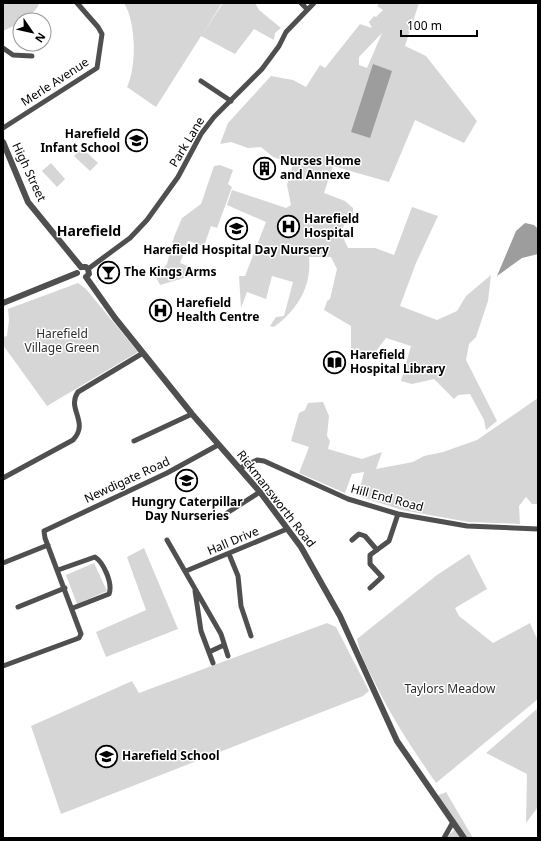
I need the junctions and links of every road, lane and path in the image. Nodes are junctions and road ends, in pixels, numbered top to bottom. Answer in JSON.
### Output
{"nodes":[{"id":1,"x":77,"y":3,"type":"edge"},
{"id":2,"x":301,"y":3,"type":"edge"},
{"id":3,"x":314,"y":3,"type":"edge"},
{"id":4,"x":307,"y":9,"type":"junction"},
{"id":5,"x":3,"y":48,"type":"edge"},
{"id":6,"x":32,"y":56,"type":"dead end"},
{"id":7,"x":201,"y":81,"type":"dead end"},
{"id":8,"x":231,"y":101,"type":"junction"},
{"id":9,"x":3,"y":128,"type":"edge"},
{"id":10,"x":3,"y":142,"type":"edge"},
{"id":11,"x":81,"y":267,"type":"junction"},
{"id":12,"x":88,"y":269,"type":"junction"},
{"id":13,"x":77,"y":274,"type":"junction"},
{"id":14,"x":86,"y":277,"type":"junction"},
{"id":15,"x":3,"y":303,"type":"edge"},
{"id":16,"x":143,"y":353,"type":"junction"},
{"id":17,"x":192,"y":414,"type":"junction"},
{"id":18,"x":134,"y":441,"type":"dead end"},
{"id":19,"x":218,"y":445,"type":"junction"},
{"id":20,"x":240,"y":468,"type":"junction"},
{"id":21,"x":3,"y":478,"type":"edge"},
{"id":22,"x":260,"y":492,"type":"junction"},
{"id":23,"x":226,"y":513,"type":"dead end"},
{"id":24,"x":398,"y":514,"type":"junction"},
{"id":25,"x":287,"y":529,"type":"junction"},
{"id":26,"x":538,"y":529,"type":"edge"},
{"id":27,"x":167,"y":540,"type":"dead end"},
{"id":28,"x":352,"y":540,"type":"dead end"},
{"id":29,"x":48,"y":545,"type":"junction"},
{"id":30,"x":377,"y":550,"type":"junction"},
{"id":31,"x":229,"y":554,"type":"junction"},
{"id":32,"x":3,"y":563,"type":"edge"},
{"id":33,"x":58,"y":570,"type":"junction"},
{"id":34,"x":186,"y":571,"type":"junction"},
{"id":35,"x":65,"y":588,"type":"junction"},
{"id":36,"x":195,"y":588,"type":"junction"},
{"id":37,"x":370,"y":588,"type":"dead end"},
{"id":38,"x":18,"y":607,"type":"dead end"},
{"id":39,"x":73,"y":608,"type":"junction"},
{"id":40,"x":251,"y":636,"type":"dead end"},
{"id":41,"x":224,"y":645,"type":"junction"},
{"id":42,"x":209,"y":652,"type":"junction"},
{"id":43,"x":228,"y":656,"type":"dead end"},
{"id":44,"x":213,"y":663,"type":"dead end"},
{"id":45,"x":3,"y":666,"type":"edge"},
{"id":46,"x":453,"y":822,"type":"junction"},
{"id":47,"x":444,"y":838,"type":"edge"},
{"id":48,"x":464,"y":838,"type":"edge"}],
"edges":[{"from":1,"to":9,"type":"street","name":"Merle Avenue"},
{"from":2,"to":4,"type":"street"},
{"from":3,"to":4,"type":"street","name":"Park Lane"},
{"from":4,"to":8,"type":"street","name":"Park Lane"},
{"from":5,"to":6,"type":"street"},
{"from":7,"to":8,"type":"street"},
{"from":8,"to":12,"type":"street","name":"Park Lane"},
{"from":10,"to":11,"type":"street","name":"High Street"},
{"from":11,"to":12,"type":"street"},
{"from":11,"to":13,"type":"street"},
{"from":12,"to":14,"type":"street"},
{"from":13,"to":14,"type":"street"},
{"from":13,"to":15,"type":"street"},
{"from":14,"to":16,"type":"street","name":"Rickmansworth Road"},
{"from":16,"to":17,"type":"street","name":"Rickmansworth Road"},
{"from":16,"to":21,"type":"street"},
{"from":17,"to":18,"type":"street"},
{"from":17,"to":19,"type":"street","name":"Rickmansworth Road"},
{"from":19,"to":20,"type":"street","name":"Rickmansworth Road"},
{"from":19,"to":29,"type":"street","name":"Newdigate Road"},
{"from":20,"to":22,"type":"street","name":"Rickmansworth Road"},
{"from":20,"to":24,"type":"street","name":"Hill End Road"},
{"from":22,"to":23,"type":"street"},
{"from":22,"to":25,"type":"street","name":"Rickmansworth Road"},
{"from":24,"to":26,"type":"street","name":"Hill End Road"},
{"from":24,"to":30,"type":"street"},
{"from":25,"to":31,"type":"street","name":"Hall Drive"},
{"from":25,"to":46,"type":"street","name":"Rickmansworth Road"},
{"from":27,"to":34,"type":"street"},
{"from":28,"to":30,"type":"street"},
{"from":29,"to":32,"type":"street"},
{"from":29,"to":33,"type":"street"},
{"from":30,"to":37,"type":"street"},
{"from":31,"to":34,"type":"street","name":"Hall Drive"},
{"from":31,"to":40,"type":"street"},
{"from":33,"to":35,"type":"street"},
{"from":33,"to":39,"type":"street"},
{"from":34,"to":36,"type":"street"},
{"from":35,"to":38,"type":"street"},
{"from":35,"to":39,"type":"street"},
{"from":36,"to":41,"type":"street"},
{"from":36,"to":42,"type":"street"},
{"from":39,"to":45,"type":"street"},
{"from":41,"to":42,"type":"street"},
{"from":41,"to":43,"type":"street"},
{"from":42,"to":44,"type":"street"},
{"from":46,"to":47,"type":"street"},
{"from":46,"to":48,"type":"street","name":"Rickmansworth Road"}]}
